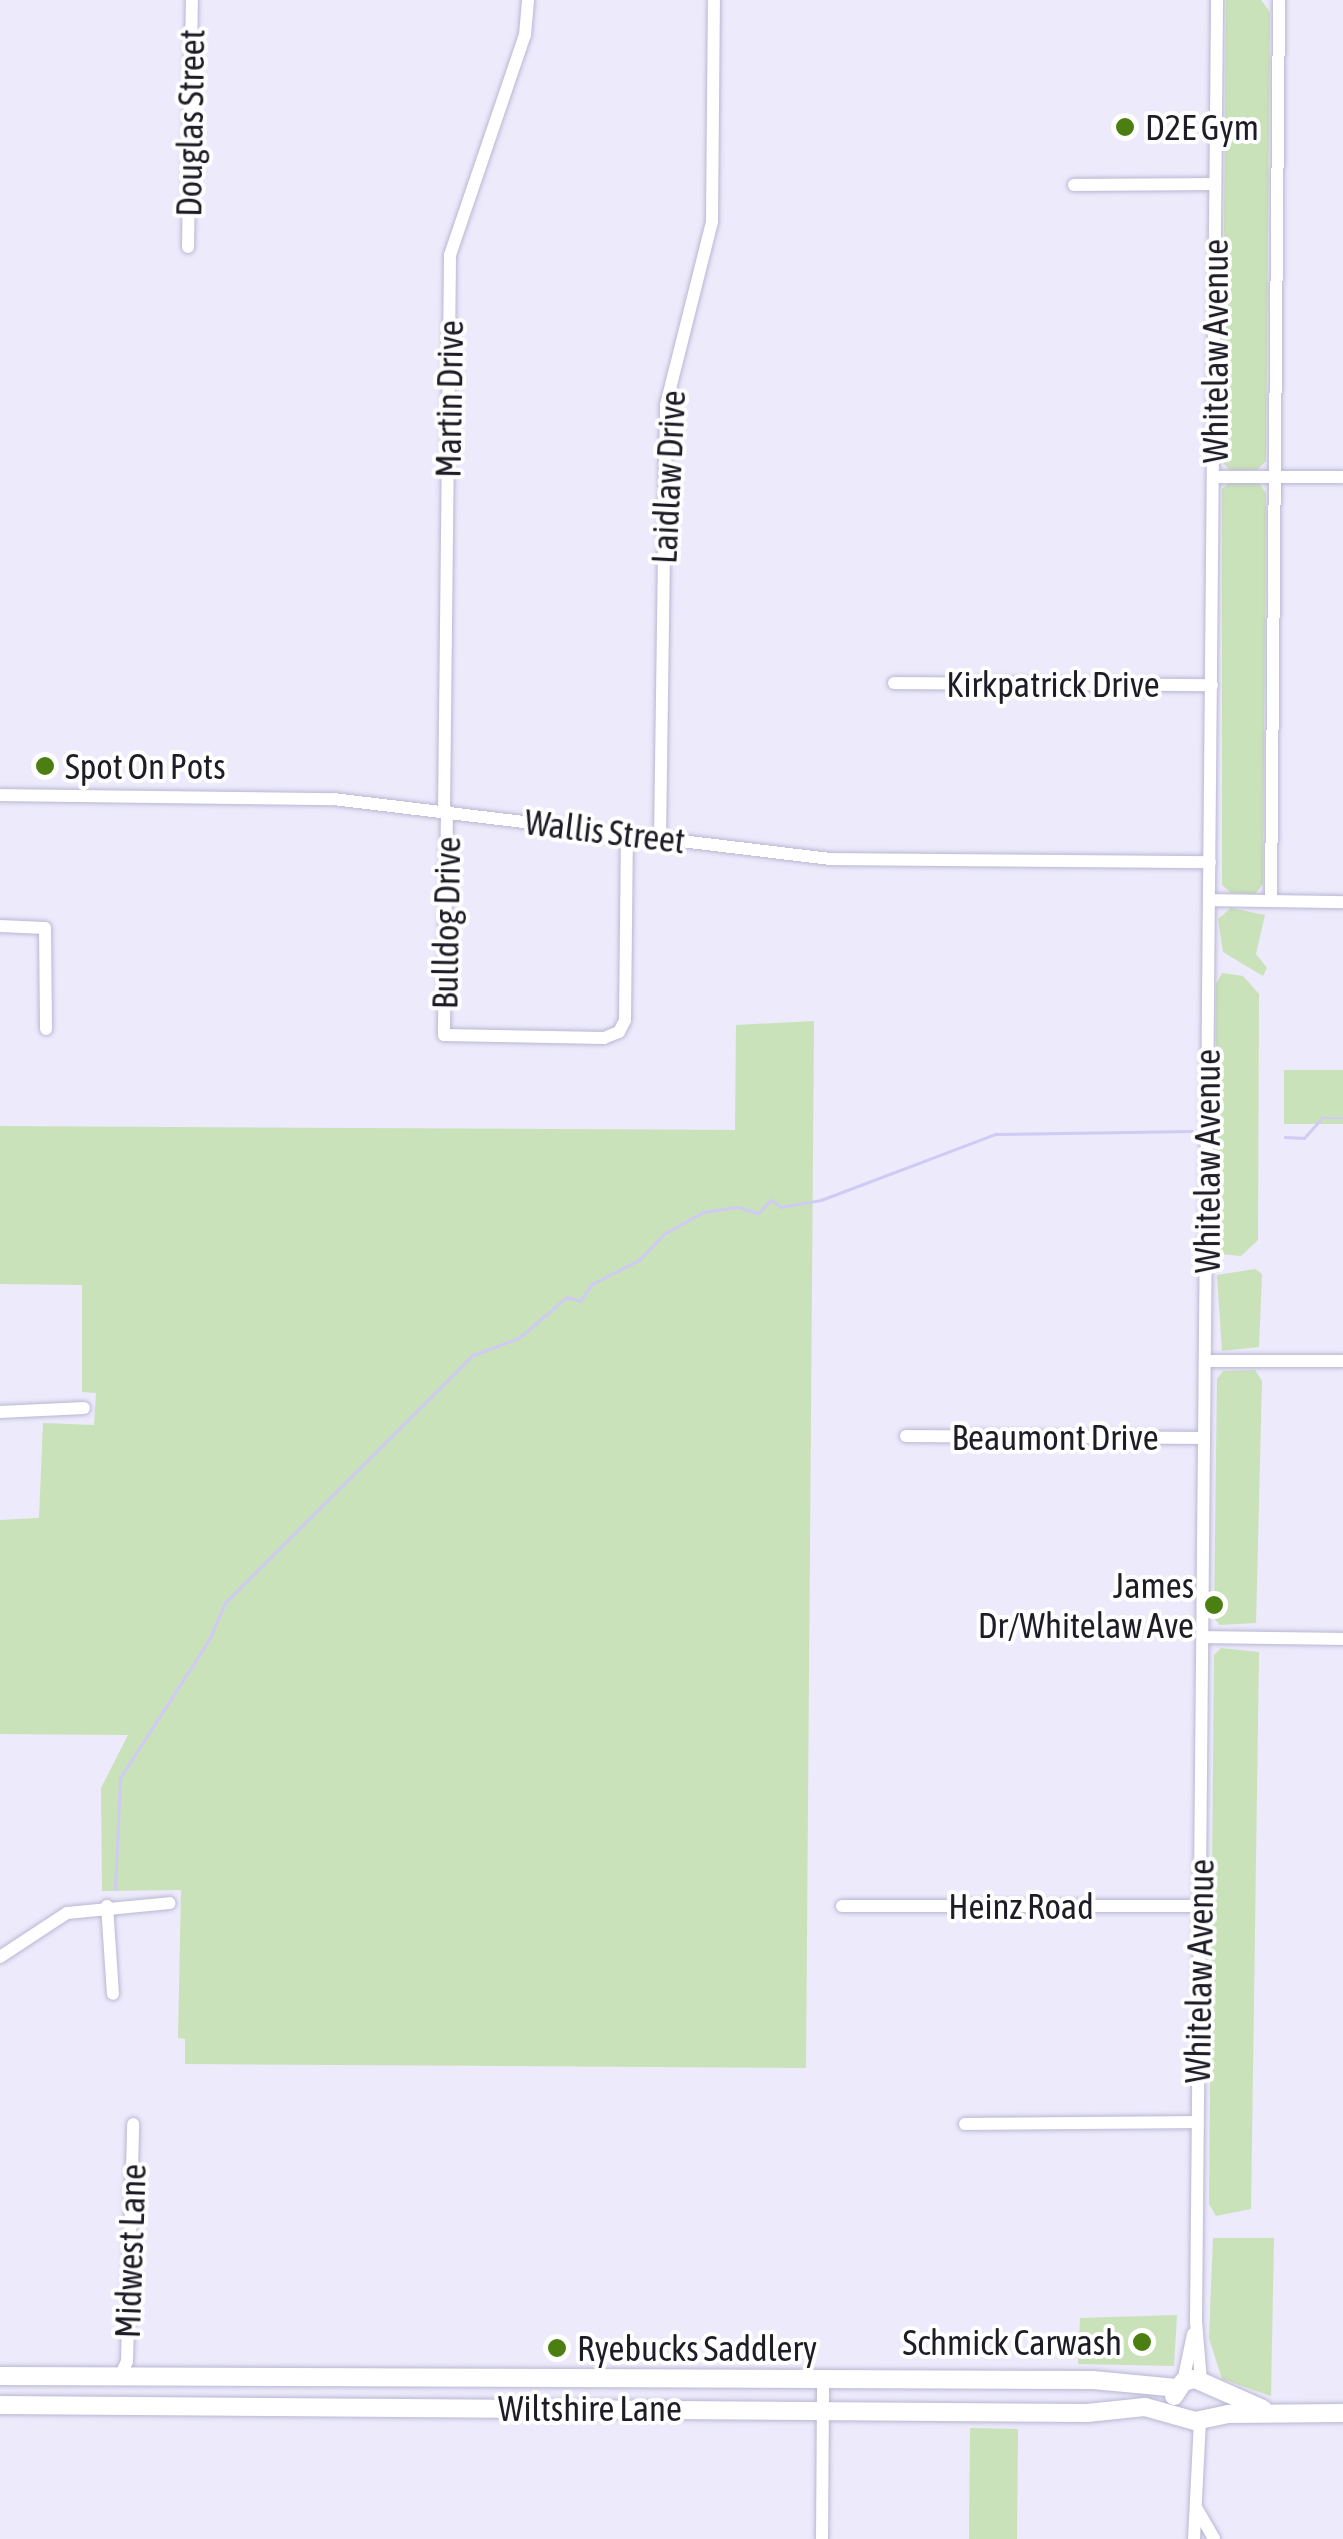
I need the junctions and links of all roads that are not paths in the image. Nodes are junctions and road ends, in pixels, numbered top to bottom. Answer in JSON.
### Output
{"nodes":[{"id":1,"x":192,"y":0,"type":"edge"},
{"id":2,"x":528,"y":0,"type":"edge"},
{"id":3,"x":714,"y":0,"type":"edge"},
{"id":4,"x":1217,"y":0,"type":"edge"},
{"id":5,"x":1278,"y":1,"type":"edge"},
{"id":6,"x":1215,"y":184,"type":"junction"},
{"id":7,"x":1074,"y":185,"type":"dead end"},
{"id":8,"x":188,"y":247,"type":"dead end"},
{"id":9,"x":1214,"y":476,"type":"junction"},
{"id":10,"x":1275,"y":476,"type":"junction"},
{"id":11,"x":1343,"y":477,"type":"edge"},
{"id":12,"x":894,"y":683,"type":"dead end"},
{"id":13,"x":1212,"y":685,"type":"junction"},
{"id":14,"x":0,"y":796,"type":"edge"},
{"id":15,"x":446,"y":811,"type":"junction"},
{"id":16,"x":627,"y":835,"type":"junction"},
{"id":17,"x":660,"y":839,"type":"junction"},
{"id":18,"x":1210,"y":862,"type":"junction"},
{"id":19,"x":1210,"y":900,"type":"junction"},
{"id":20,"x":1271,"y":901,"type":"junction"},
{"id":21,"x":1343,"y":902,"type":"edge"},
{"id":22,"x":0,"y":926,"type":"edge"},
{"id":23,"x":46,"y":1030,"type":"dead end"},
{"id":24,"x":1205,"y":1361,"type":"junction"},
{"id":25,"x":1343,"y":1362,"type":"edge"},
{"id":26,"x":84,"y":1408,"type":"dead end"},
{"id":27,"x":0,"y":1412,"type":"edge"},
{"id":28,"x":906,"y":1436,"type":"dead end"},
{"id":29,"x":1204,"y":1438,"type":"junction"},
{"id":30,"x":1204,"y":1637,"type":"junction"},
{"id":31,"x":1343,"y":1639,"type":"edge"},
{"id":32,"x":170,"y":1903,"type":"dead end"},
{"id":33,"x":106,"y":1906,"type":"junction"},
{"id":34,"x":842,"y":1906,"type":"dead end"},
{"id":35,"x":1200,"y":1906,"type":"junction"},
{"id":36,"x":0,"y":1958,"type":"edge"},
{"id":37,"x":114,"y":1994,"type":"dead end"},
{"id":38,"x":1198,"y":2122,"type":"junction"},
{"id":39,"x":134,"y":2124,"type":"dead end"},
{"id":40,"x":964,"y":2124,"type":"dead end"},
{"id":41,"x":0,"y":2376,"type":"edge"},
{"id":42,"x":120,"y":2377,"type":"junction"},
{"id":43,"x":823,"y":2379,"type":"junction"},
{"id":44,"x":1193,"y":2385,"type":"junction"},
{"id":45,"x":120,"y":2404,"type":"junction"},
{"id":46,"x":0,"y":2406,"type":"edge"},
{"id":47,"x":823,"y":2410,"type":"junction"},
{"id":48,"x":1271,"y":2412,"type":"junction"},
{"id":49,"x":1343,"y":2412,"type":"edge"},
{"id":50,"x":1193,"y":2418,"type":"junction"},
{"id":51,"x":1194,"y":2502,"type":"junction"},
{"id":52,"x":822,"y":2539,"type":"edge"},
{"id":53,"x":1194,"y":2539,"type":"edge"},
{"id":54,"x":1214,"y":2539,"type":"edge"}],
"edges":[{"from":1,"to":8,"type":"street","name":"Douglas Street"},
{"from":2,"to":15,"type":"street","name":"Martin Drive"},
{"from":3,"to":17,"type":"street","name":"Laidlaw Drive"},
{"from":4,"to":6,"type":"street","name":"Whitelaw Avenue"},
{"from":5,"to":10,"type":"street","name":"Whitelaw Avenue"},
{"from":6,"to":7,"type":"street"},
{"from":6,"to":9,"type":"street","name":"Whitelaw Avenue"},
{"from":9,"to":10,"type":"street"},
{"from":9,"to":13,"type":"street","name":"Whitelaw Avenue"},
{"from":10,"to":11,"type":"street"},
{"from":10,"to":20,"type":"street","name":"Whitelaw Avenue"},
{"from":12,"to":13,"type":"street","name":"Kirkpatrick Drive"},
{"from":13,"to":18,"type":"street","name":"Whitelaw Avenue"},
{"from":14,"to":15,"type":"street","name":"Wallis Street"},
{"from":15,"to":16,"type":"street","name":"Wallis Street"},
{"from":15,"to":16,"type":"street","name":"Bulldog Drive"},
{"from":16,"to":17,"type":"street","name":"Wallis Street"},
{"from":17,"to":18,"type":"street","name":"Wallis Street"},
{"from":18,"to":19,"type":"street","name":"Whitelaw Avenue"},
{"from":19,"to":20,"type":"street"},
{"from":19,"to":24,"type":"street","name":"Whitelaw Avenue"},
{"from":20,"to":21,"type":"street"},
{"from":22,"to":23,"type":"street"},
{"from":24,"to":25,"type":"street"},
{"from":24,"to":29,"type":"street","name":"Whitelaw Avenue"},
{"from":26,"to":27,"type":"street"},
{"from":28,"to":29,"type":"street","name":"Beaumont Drive"},
{"from":29,"to":30,"type":"street","name":"Whitelaw Avenue"},
{"from":30,"to":31,"type":"street"},
{"from":30,"to":35,"type":"street","name":"Whitelaw Avenue"},
{"from":32,"to":33,"type":"street"},
{"from":33,"to":36,"type":"street"},
{"from":33,"to":37,"type":"street"},
{"from":34,"to":35,"type":"street","name":"Heinz Road"},
{"from":35,"to":38,"type":"street","name":"Whitelaw Avenue"},
{"from":38,"to":40,"type":"street"},
{"from":38,"to":44,"type":"street","name":"Whitelaw Avenue"},
{"from":39,"to":42,"type":"street","name":"Midwest Lane"},
{"from":41,"to":42,"type":"main road","name":"Wiltshire Lane"},
{"from":42,"to":43,"type":"main road","name":"Wiltshire Lane"},
{"from":42,"to":45,"type":"main road"},
{"from":43,"to":44,"type":"main road","name":"Wiltshire Lane"},
{"from":43,"to":47,"type":"street"},
{"from":44,"to":48,"type":"main road","name":"Wiltshire Lane"},
{"from":44,"to":50,"type":"main road"},
{"from":44,"to":50,"type":"main road"},
{"from":45,"to":46,"type":"main road","name":"Wiltshire Lane"},
{"from":45,"to":47,"type":"main road","name":"Wiltshire Lane"},
{"from":47,"to":50,"type":"main road","name":"Wiltshire Lane"},
{"from":47,"to":52,"type":"street"},
{"from":48,"to":49,"type":"main road","name":"Wiltshire Lane"},
{"from":48,"to":50,"type":"main road","name":"Wiltshire Lane"},
{"from":50,"to":51,"type":"street"},
{"from":51,"to":53,"type":"street"},
{"from":51,"to":54,"type":"street"}]}
